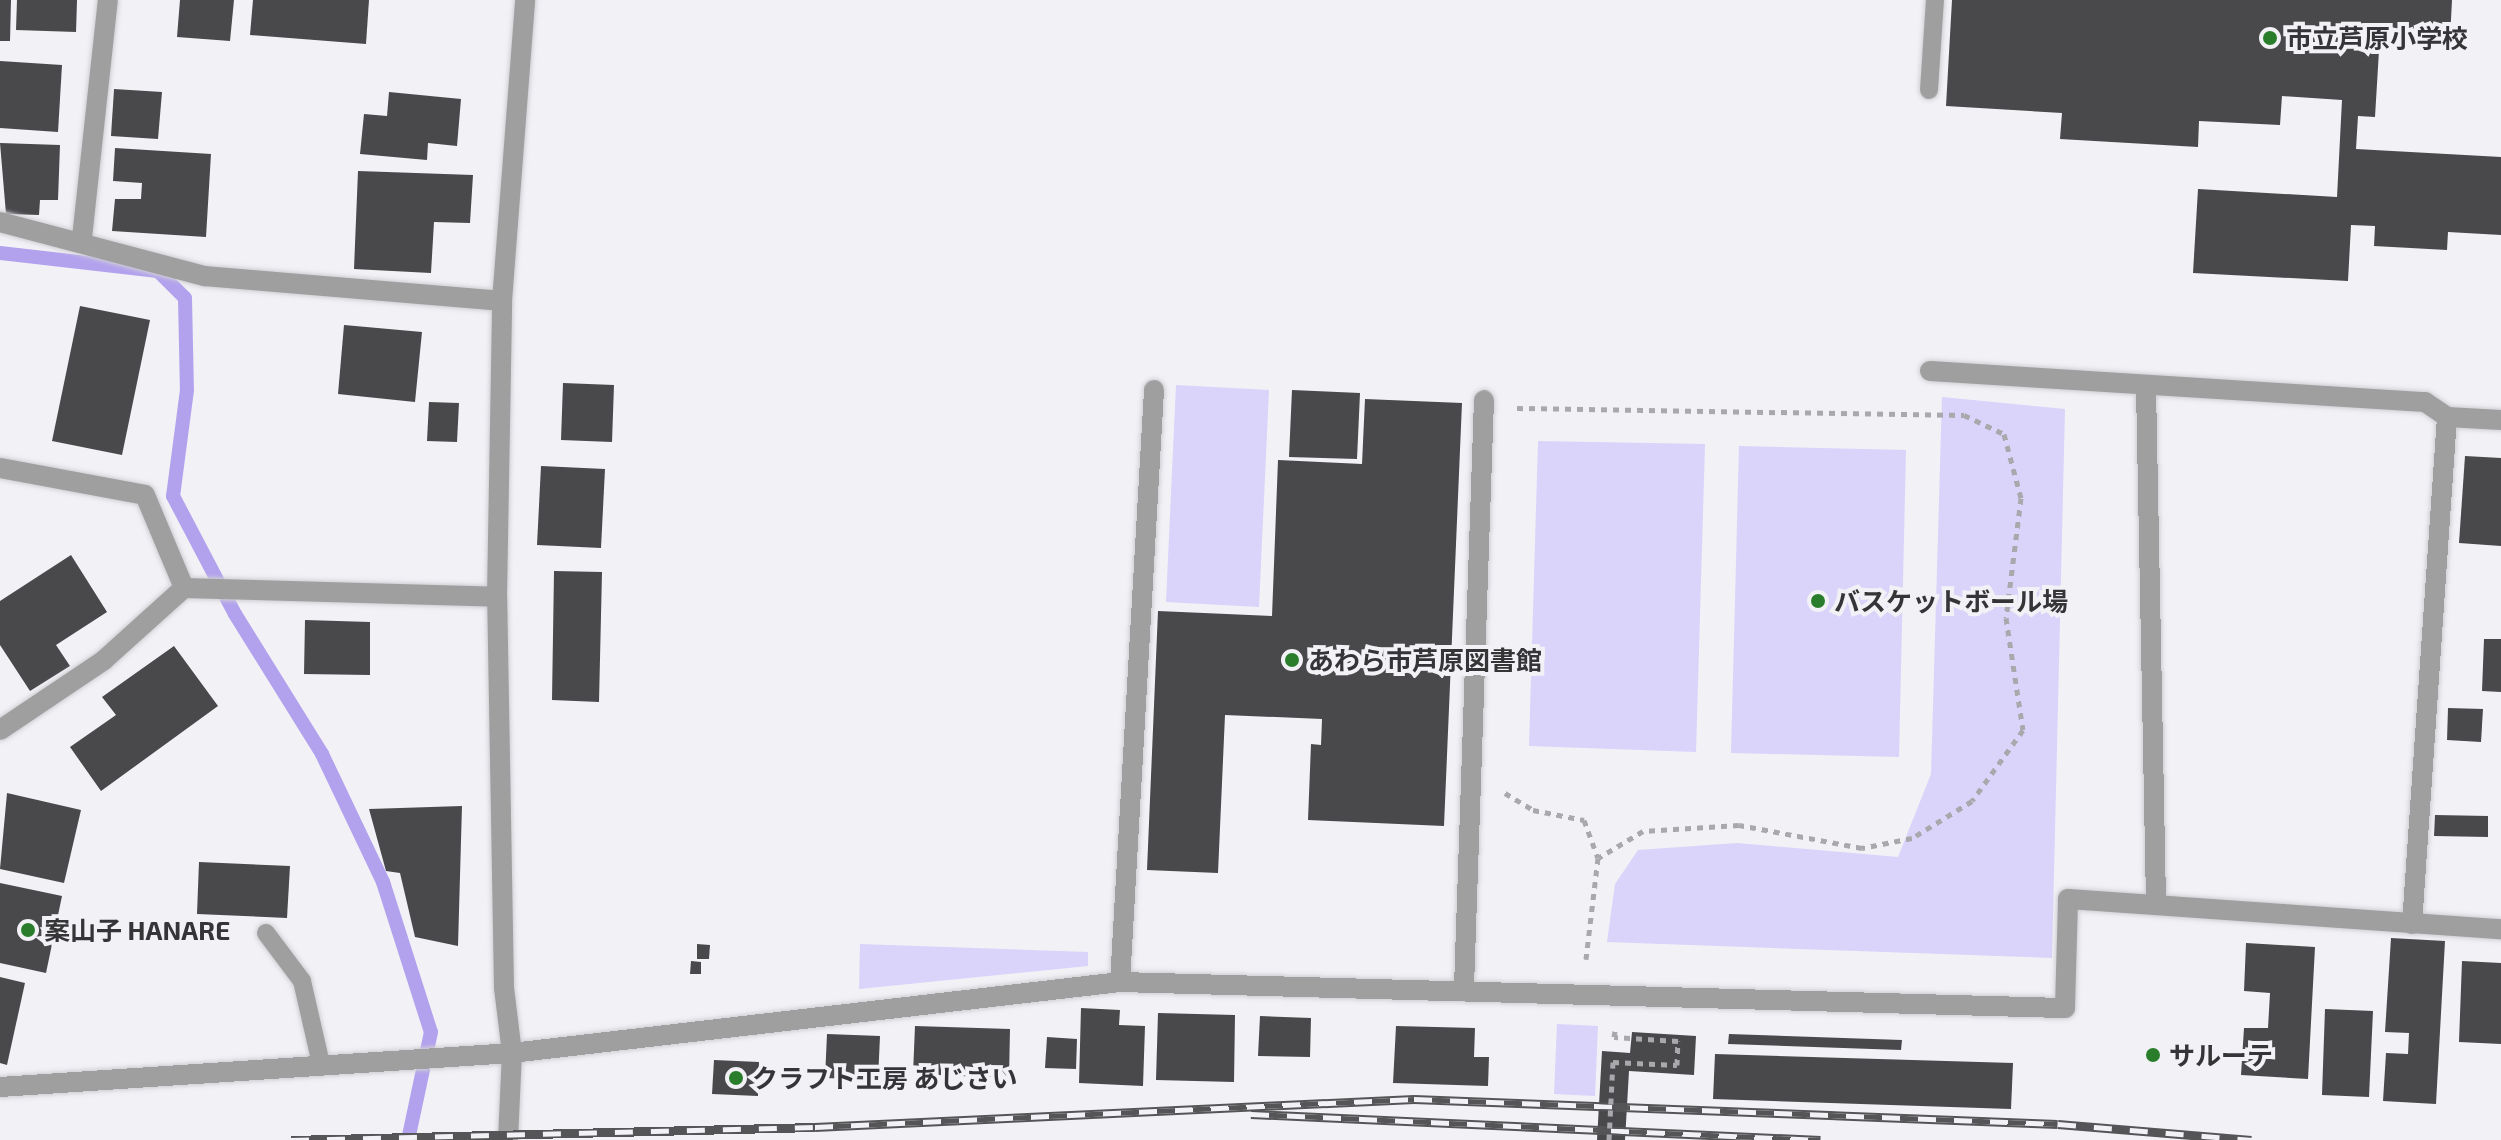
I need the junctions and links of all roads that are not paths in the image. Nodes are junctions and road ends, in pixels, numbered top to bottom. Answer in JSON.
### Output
{"nodes":[{"id":1,"x":108,"y":0,"type":"edge"},
{"id":2,"x":525,"y":0,"type":"edge"},
{"id":3,"x":1935,"y":0,"type":"edge"},
{"id":4,"x":1929,"y":90,"type":"dead end"},
{"id":5,"x":0,"y":222,"type":"edge"},
{"id":6,"x":82,"y":238,"type":"junction"},
{"id":7,"x":502,"y":301,"type":"junction"},
{"id":8,"x":1930,"y":371,"type":"dead end"},
{"id":9,"x":2146,"y":386,"type":"junction"},
{"id":10,"x":1154,"y":390,"type":"dead end"},
{"id":11,"x":1484,"y":400,"type":"dead end"},
{"id":12,"x":2447,"y":417,"type":"junction"},
{"id":13,"x":2501,"y":420,"type":"edge"},
{"id":14,"x":0,"y":468,"type":"edge"},
{"id":15,"x":184,"y":588,"type":"junction"},
{"id":16,"x":497,"y":597,"type":"junction"},
{"id":17,"x":0,"y":730,"type":"edge"},
{"id":18,"x":2156,"y":900,"type":"junction"},
{"id":19,"x":2412,"y":924,"type":"junction"},
{"id":20,"x":2501,"y":929,"type":"edge"},
{"id":21,"x":266,"y":933,"type":"dead end"},
{"id":22,"x":1120,"y":982,"type":"junction"},
{"id":23,"x":1464,"y":987,"type":"junction"},
{"id":24,"x":512,"y":1053,"type":"junction"},
{"id":25,"x":321,"y":1064,"type":"junction"},
{"id":26,"x":0,"y":1087,"type":"edge"},
{"id":27,"x":508,"y":1140,"type":"edge"}],
"edges":[{"from":1,"to":6,"type":"street"},
{"from":2,"to":7,"type":"street"},
{"from":3,"to":4,"type":"lane"},
{"from":5,"to":6,"type":"street"},
{"from":6,"to":7,"type":"street"},
{"from":7,"to":16,"type":"street"},
{"from":8,"to":9,"type":"street"},
{"from":9,"to":12,"type":"street"},
{"from":9,"to":18,"type":"street"},
{"from":10,"to":22,"type":"street"},
{"from":11,"to":23,"type":"street"},
{"from":12,"to":13,"type":"street"},
{"from":12,"to":19,"type":"street"},
{"from":14,"to":15,"type":"street"},
{"from":15,"to":16,"type":"street"},
{"from":15,"to":17,"type":"street"},
{"from":16,"to":24,"type":"street"},
{"from":18,"to":19,"type":"street"},
{"from":18,"to":23,"type":"street"},
{"from":19,"to":20,"type":"street"},
{"from":21,"to":25,"type":"lane"},
{"from":22,"to":23,"type":"street"},
{"from":22,"to":24,"type":"street"},
{"from":24,"to":25,"type":"street"},
{"from":24,"to":27,"type":"street"},
{"from":25,"to":26,"type":"street"}]}
